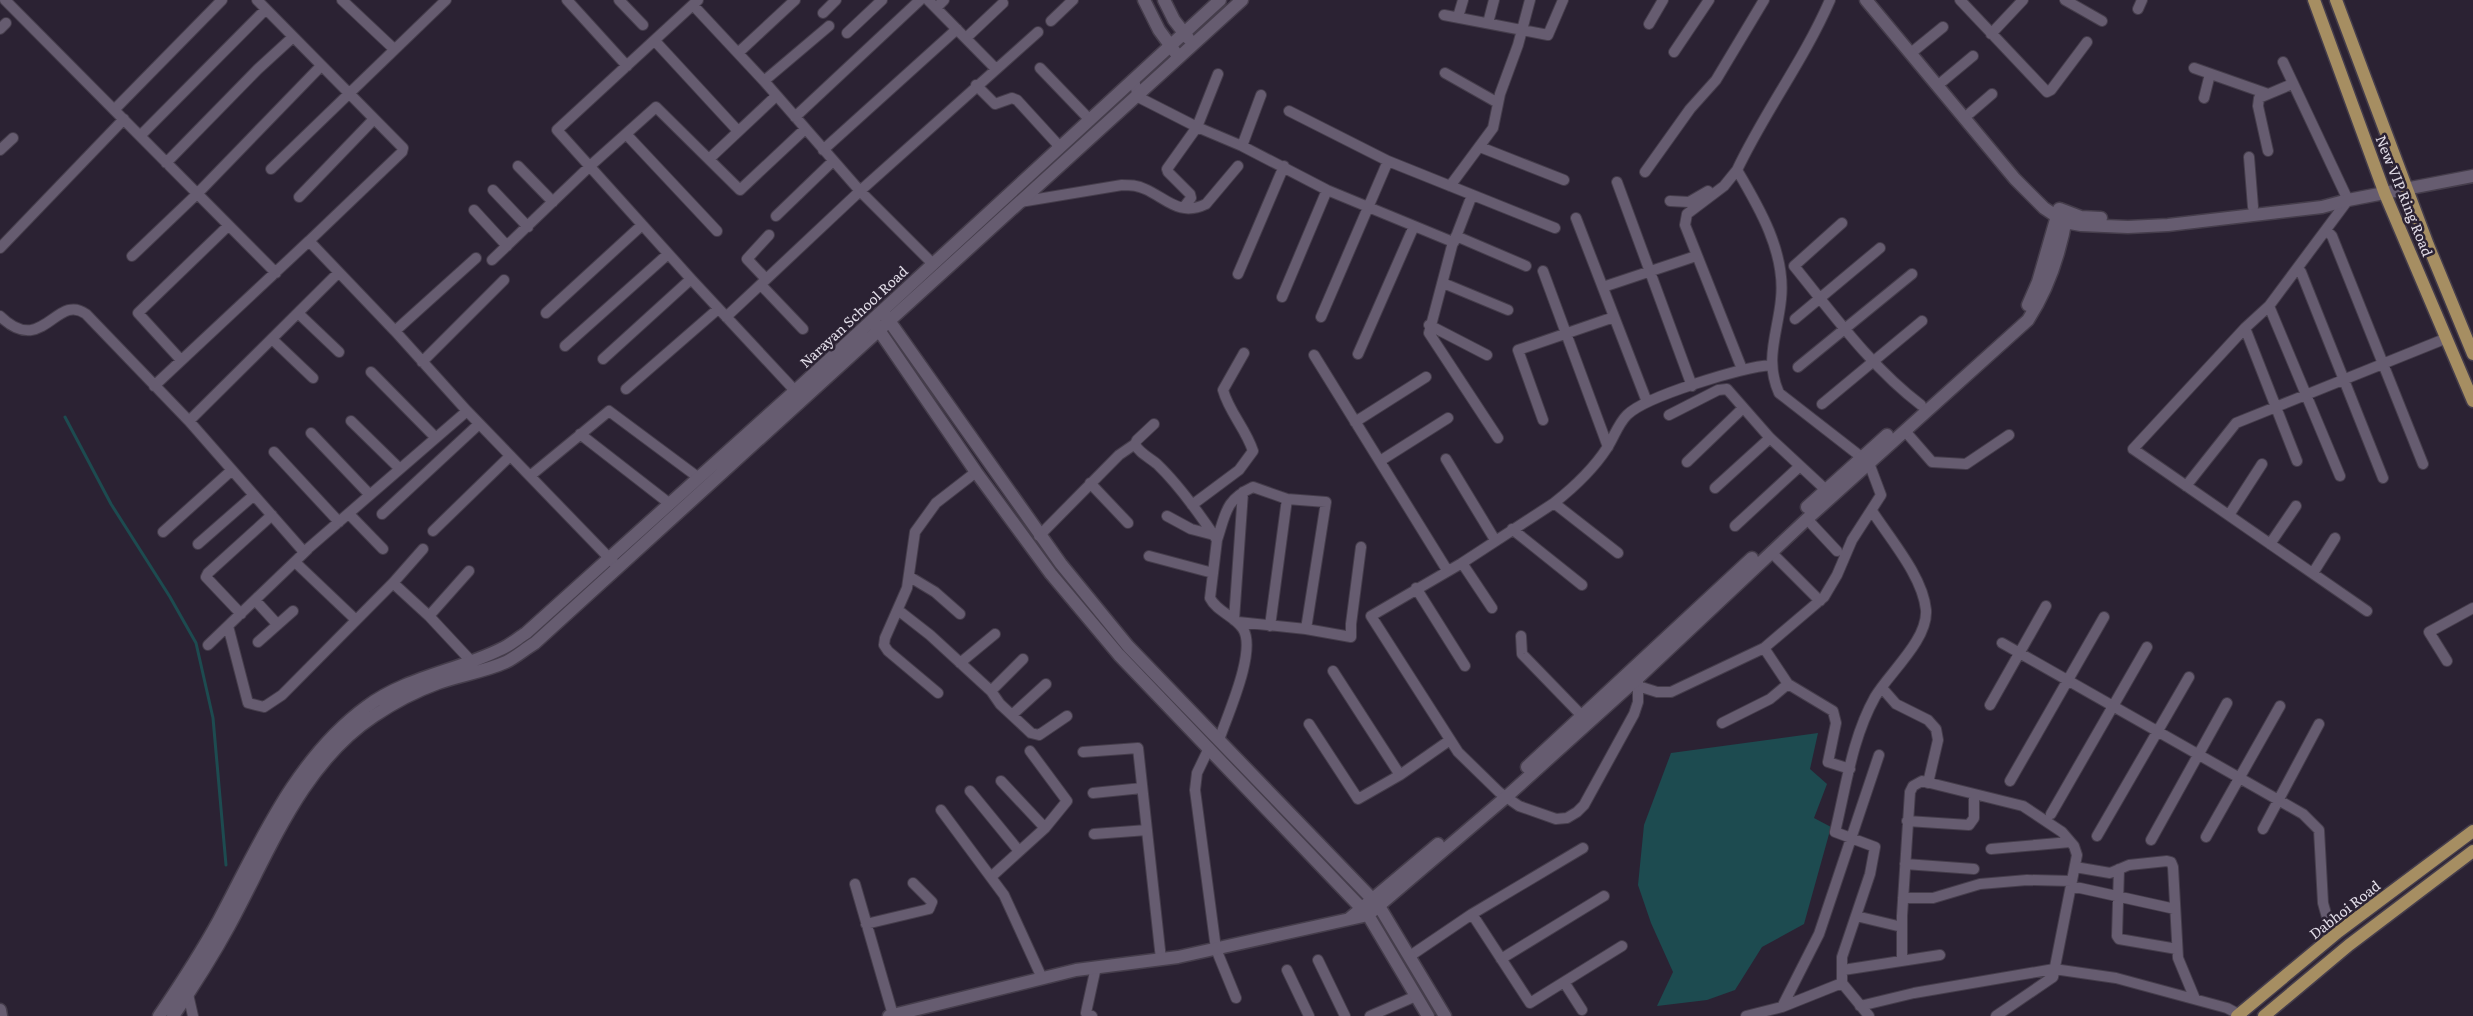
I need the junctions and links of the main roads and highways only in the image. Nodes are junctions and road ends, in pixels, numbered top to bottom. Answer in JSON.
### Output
{"nodes":[{"id":1,"x":2314,"y":0,"type":"edge"},
{"id":2,"x":2336,"y":0,"type":"edge"},
{"id":3,"x":2473,"y":354,"type":"edge"},
{"id":4,"x":2473,"y":401,"type":"edge"},
{"id":5,"x":2473,"y":831,"type":"edge"},
{"id":6,"x":2473,"y":851,"type":"edge"},
{"id":7,"x":2240,"y":1015,"type":"edge"},
{"id":8,"x":2264,"y":1016,"type":"edge"}],
"edges":[{"from":1,"to":4,"type":"main road","name":"New VIP Ring Road"},
{"from":2,"to":3,"type":"main road","name":"New VIP Ring Road"},
{"from":5,"to":7,"type":"main road","name":"Dabhoi Road"},
{"from":6,"to":8,"type":"main road"}]}
